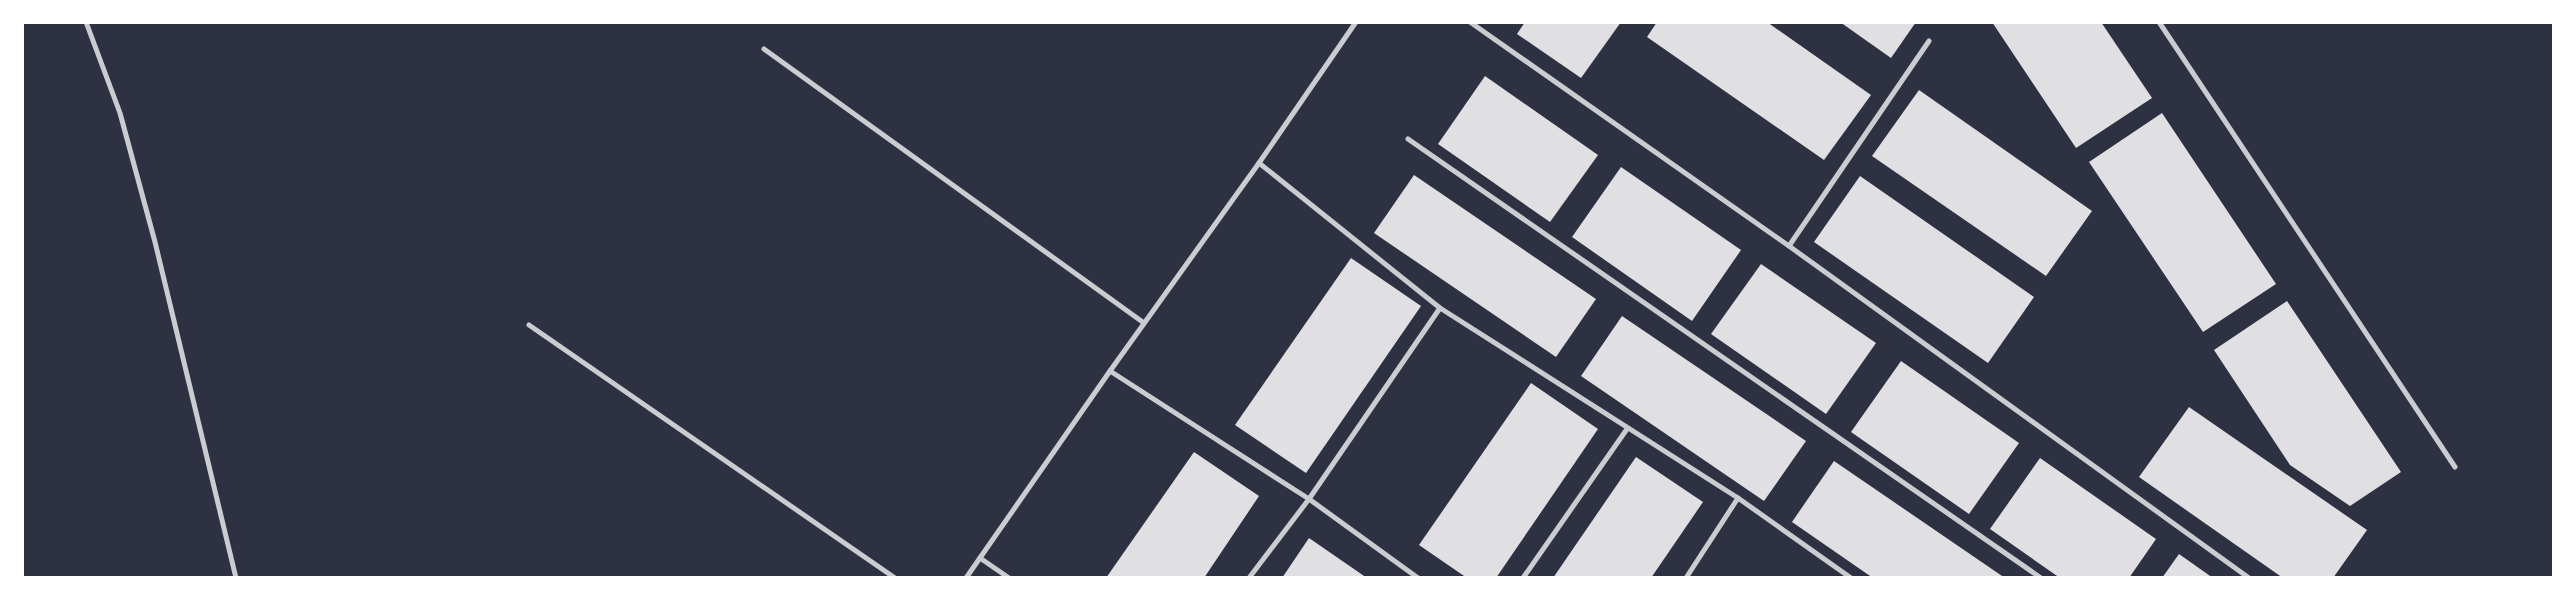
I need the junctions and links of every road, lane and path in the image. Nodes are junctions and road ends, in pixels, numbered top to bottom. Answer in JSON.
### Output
{"nodes":[{"id":1,"x":86,"y":22,"type":"edge"},
{"id":2,"x":1356,"y":22,"type":"edge"},
{"id":3,"x":1470,"y":22,"type":"edge"},
{"id":4,"x":2158,"y":22,"type":"edge"},
{"id":5,"x":1929,"y":41,"type":"dead end"},
{"id":6,"x":764,"y":49,"type":"dead end"},
{"id":7,"x":1408,"y":139,"type":"dead end"},
{"id":8,"x":1259,"y":164,"type":"junction"},
{"id":9,"x":1789,"y":246,"type":"junction"},
{"id":10,"x":1440,"y":308,"type":"junction"},
{"id":11,"x":1144,"y":324,"type":"junction"},
{"id":12,"x":529,"y":325,"type":"dead end"},
{"id":13,"x":1110,"y":371,"type":"junction"},
{"id":14,"x":1627,"y":429,"type":"junction"},
{"id":15,"x":2455,"y":467,"type":"dead end"},
{"id":16,"x":1738,"y":498,"type":"junction"},
{"id":17,"x":1309,"y":499,"type":"junction"},
{"id":18,"x":980,"y":558,"type":"junction"},
{"id":19,"x":236,"y":578,"type":"edge"},
{"id":20,"x":895,"y":578,"type":"edge"},
{"id":21,"x":966,"y":578,"type":"edge"},
{"id":22,"x":1009,"y":578,"type":"edge"},
{"id":23,"x":1249,"y":578,"type":"edge"},
{"id":24,"x":1418,"y":578,"type":"edge"},
{"id":25,"x":1523,"y":578,"type":"edge"},
{"id":26,"x":1686,"y":578,"type":"edge"},
{"id":27,"x":1851,"y":578,"type":"edge"},
{"id":28,"x":2042,"y":578,"type":"edge"},
{"id":29,"x":2250,"y":578,"type":"edge"}],
"edges":[{"from":1,"to":19,"type":"street"},
{"from":2,"to":8,"type":"street"},
{"from":3,"to":9,"type":"street"},
{"from":4,"to":15,"type":"street"},
{"from":5,"to":9,"type":"street"},
{"from":6,"to":11,"type":"street"},
{"from":7,"to":28,"type":"street"},
{"from":8,"to":10,"type":"street"},
{"from":8,"to":11,"type":"street"},
{"from":9,"to":29,"type":"street"},
{"from":10,"to":14,"type":"street"},
{"from":10,"to":17,"type":"street"},
{"from":11,"to":13,"type":"street"},
{"from":12,"to":20,"type":"street"},
{"from":13,"to":17,"type":"street"},
{"from":13,"to":18,"type":"street"},
{"from":14,"to":16,"type":"street"},
{"from":14,"to":25,"type":"street"},
{"from":16,"to":26,"type":"street"},
{"from":16,"to":27,"type":"street"},
{"from":17,"to":23,"type":"street"},
{"from":17,"to":24,"type":"street"},
{"from":18,"to":21,"type":"street"},
{"from":18,"to":22,"type":"street"}]}
